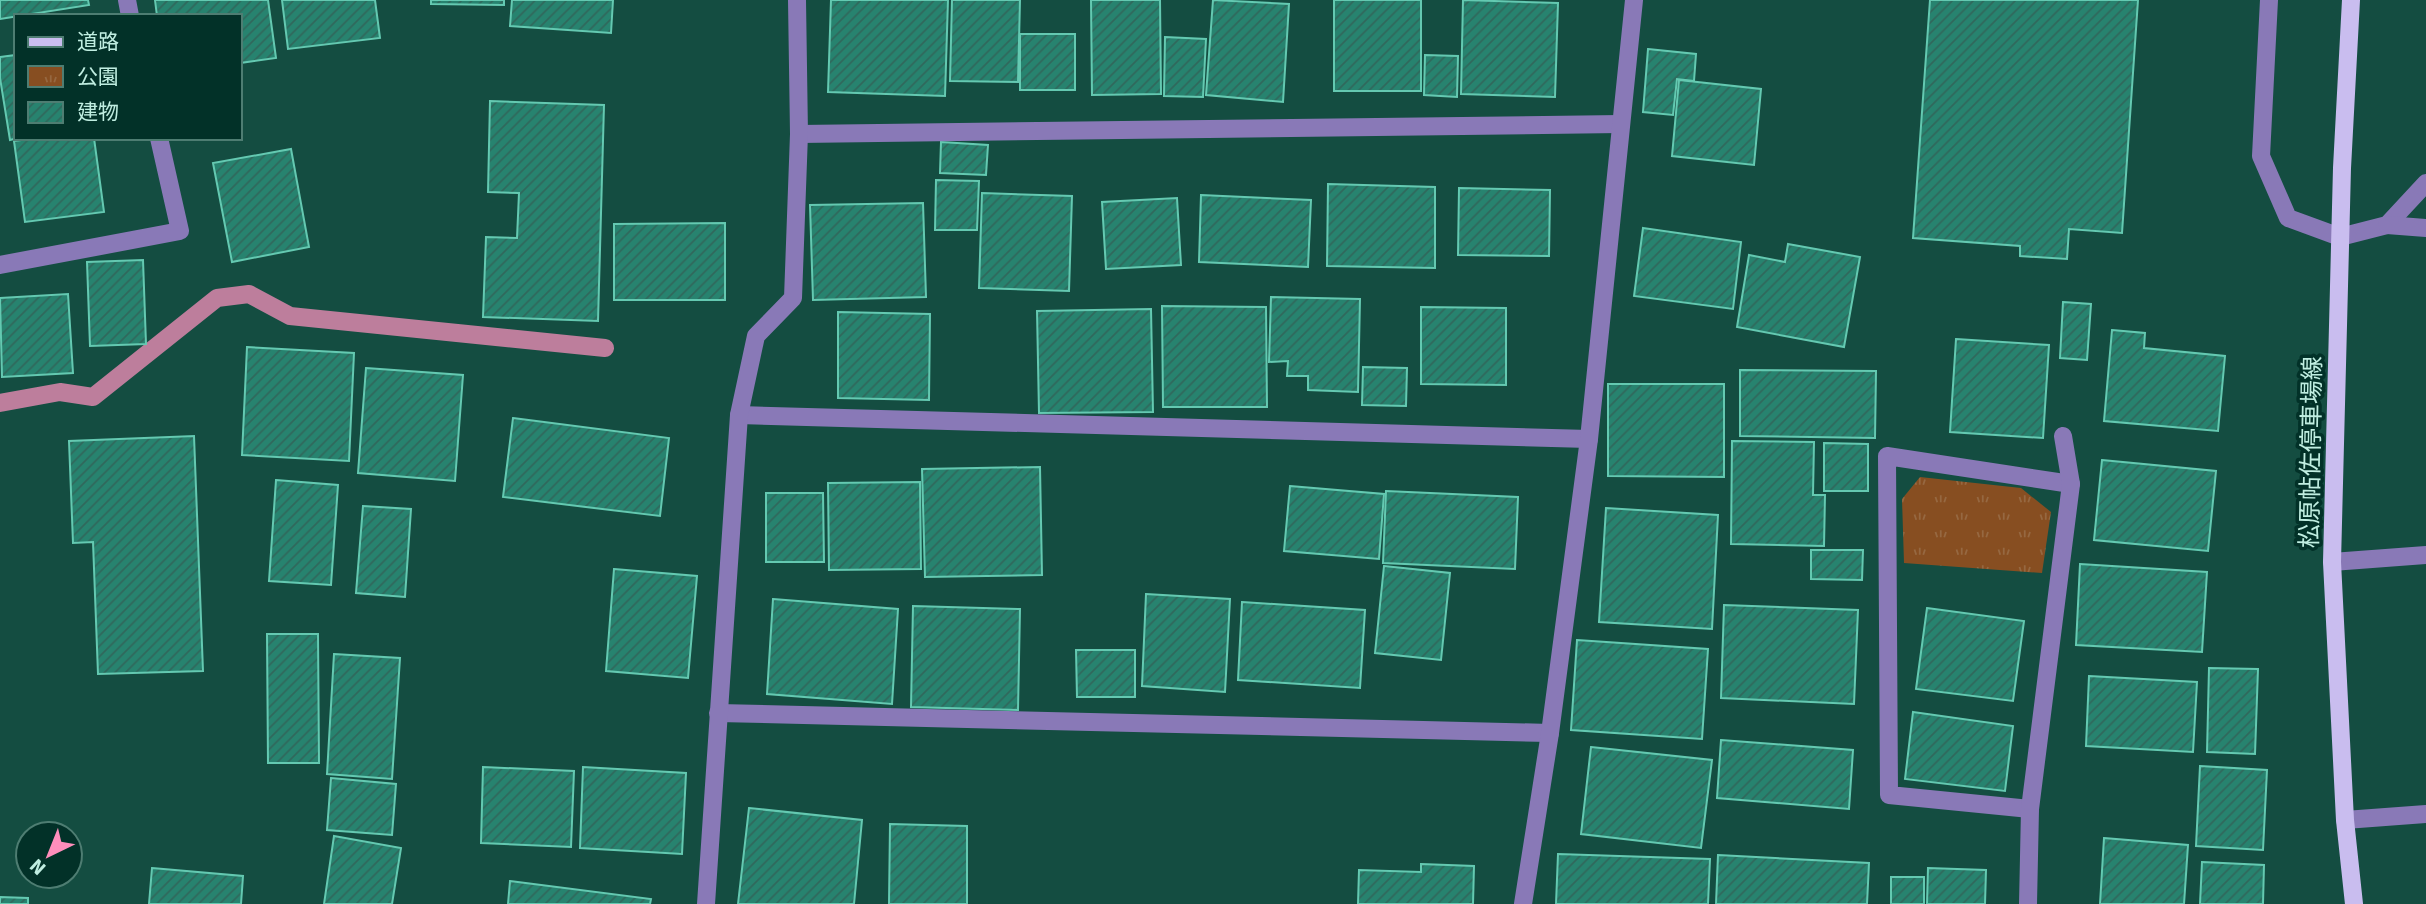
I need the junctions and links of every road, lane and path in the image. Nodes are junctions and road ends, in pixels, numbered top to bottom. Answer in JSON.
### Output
{"nodes":[{"id":1,"x":797,"y":0,"type":"edge"},
{"id":2,"x":1634,"y":0,"type":"edge"},
{"id":3,"x":2269,"y":0,"type":"edge"},
{"id":4,"x":2351,"y":0,"type":"edge"},
{"id":5,"x":1620,"y":124,"type":"junction"},
{"id":6,"x":799,"y":134,"type":"junction"},
{"id":7,"x":159,"y":140,"type":"edge"},
{"id":8,"x":2426,"y":183,"type":"edge"},
{"id":9,"x":2387,"y":225,"type":"junction"},
{"id":10,"x":2426,"y":228,"type":"edge"},
{"id":11,"x":2340,"y":237,"type":"junction"},
{"id":12,"x":0,"y":265,"type":"edge"},
{"id":13,"x":739,"y":415,"type":"junction"},
{"id":14,"x":2063,"y":436,"type":"dead end"},
{"id":15,"x":1589,"y":439,"type":"junction"},
{"id":16,"x":2071,"y":484,"type":"junction"},
{"id":17,"x":2426,"y":555,"type":"edge"},
{"id":18,"x":2332,"y":562,"type":"junction"},
{"id":19,"x":718,"y":713,"type":"junction"},
{"id":20,"x":1549,"y":733,"type":"junction"},
{"id":21,"x":2030,"y":809,"type":"junction"},
{"id":22,"x":2426,"y":814,"type":"edge"},
{"id":23,"x":2345,"y":820,"type":"junction"},
{"id":24,"x":706,"y":904,"type":"edge"},
{"id":25,"x":1523,"y":904,"type":"edge"},
{"id":26,"x":2028,"y":904,"type":"edge"},
{"id":27,"x":2354,"y":904,"type":"edge"}],
"edges":[{"from":1,"to":6,"type":"street"},
{"from":2,"to":5,"type":"street"},
{"from":3,"to":11,"type":"street"},
{"from":4,"to":11,"type":"main road","name":"松原帖佐停車場線"},
{"from":5,"to":6,"type":"street"},
{"from":5,"to":15,"type":"street"},
{"from":6,"to":13,"type":"street"},
{"from":7,"to":12,"type":"street"},
{"from":8,"to":9,"type":"street"},
{"from":9,"to":10,"type":"street"},
{"from":9,"to":11,"type":"street"},
{"from":11,"to":18,"type":"main road","name":"松原帖佐停車場線"},
{"from":13,"to":15,"type":"street"},
{"from":13,"to":19,"type":"street"},
{"from":14,"to":16,"type":"street"},
{"from":15,"to":20,"type":"street"},
{"from":16,"to":21,"type":"street"},
{"from":16,"to":21,"type":"street"},
{"from":17,"to":18,"type":"street"},
{"from":18,"to":23,"type":"main road","name":"松原帖佐停車場線"},
{"from":19,"to":20,"type":"street"},
{"from":19,"to":24,"type":"street"},
{"from":20,"to":25,"type":"street"},
{"from":21,"to":26,"type":"street"},
{"from":22,"to":23,"type":"street"},
{"from":23,"to":27,"type":"main road","name":"松原帖佐停車場線"}]}
